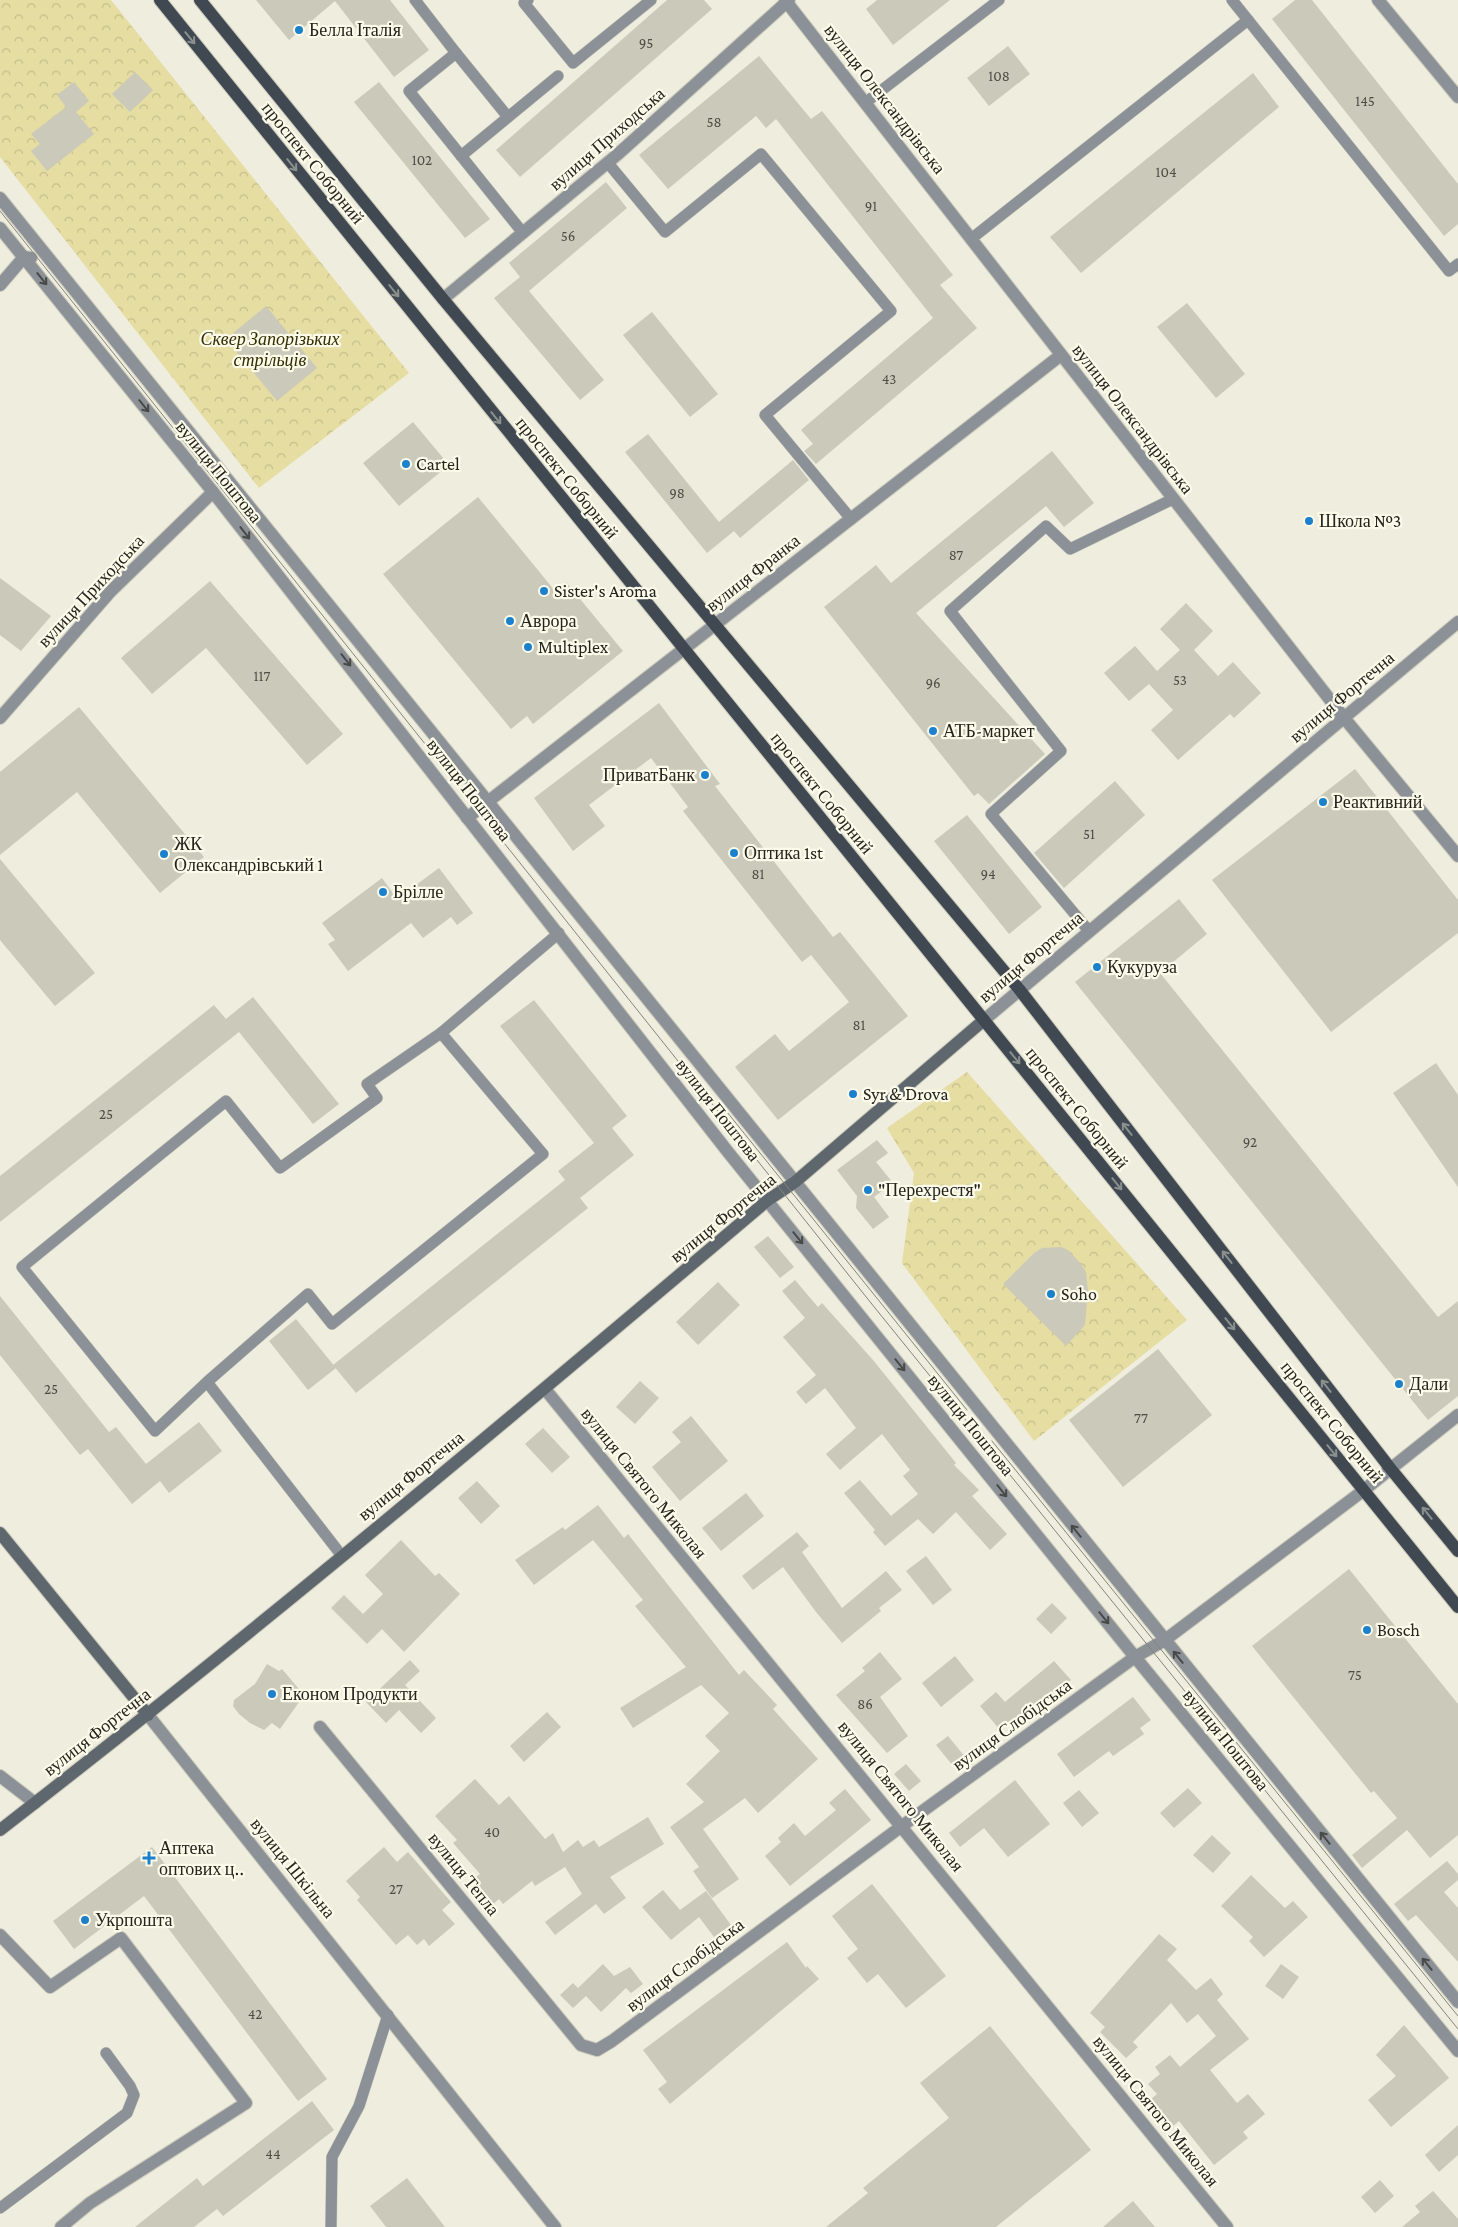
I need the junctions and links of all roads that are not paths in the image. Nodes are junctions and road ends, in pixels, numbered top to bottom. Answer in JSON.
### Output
{"nodes":[{"id":1,"x":160,"y":0,"type":"edge"},
{"id":2,"x":200,"y":0,"type":"edge"},
{"id":3,"x":415,"y":0,"type":"edge"},
{"id":4,"x":528,"y":0,"type":"edge"},
{"id":5,"x":651,"y":0,"type":"edge"},
{"id":6,"x":999,"y":0,"type":"edge"},
{"id":7,"x":1232,"y":0,"type":"edge"},
{"id":8,"x":1378,"y":0,"type":"edge"},
{"id":9,"x":787,"y":1,"type":"edge"},
{"id":10,"x":1248,"y":20,"type":"junction"},
{"id":11,"x":456,"y":53,"type":"junction"},
{"id":12,"x":558,"y":76,"type":"dead end"},
{"id":13,"x":1458,"y":97,"type":"edge"},
{"id":14,"x":865,"y":103,"type":"junction"},
{"id":15,"x":508,"y":117,"type":"junction"},
{"id":16,"x":461,"y":156,"type":"junction"},
{"id":17,"x":608,"y":163,"type":"junction"},
{"id":18,"x":0,"y":198,"type":"edge"},
{"id":19,"x":0,"y":228,"type":"edge"},
{"id":20,"x":523,"y":233,"type":"junction"},
{"id":21,"x":972,"y":239,"type":"junction"},
{"id":22,"x":44,"y":254,"type":"junction"},
{"id":23,"x":24,"y":257,"type":"junction"},
{"id":24,"x":1458,"y":264,"type":"edge"},
{"id":25,"x":0,"y":285,"type":"edge"},
{"id":26,"x":443,"y":298,"type":"junction"},
{"id":27,"x":1062,"y":355,"type":"junction"},
{"id":28,"x":213,"y":492,"type":"junction"},
{"id":29,"x":1173,"y":499,"type":"junction"},
{"id":30,"x":851,"y":519,"type":"junction"},
{"id":31,"x":1458,"y":622,"type":"edge"},
{"id":32,"x":716,"y":624,"type":"junction"},
{"id":33,"x":683,"y":650,"type":"junction"},
{"id":34,"x":0,"y":718,"type":"edge"},
{"id":35,"x":1344,"y":719,"type":"junction"},
{"id":36,"x":487,"y":802,"type":"junction"},
{"id":37,"x":467,"y":818,"type":"junction"},
{"id":38,"x":1458,"y":856,"type":"edge"},
{"id":39,"x":1089,"y":931,"type":"junction"},
{"id":40,"x":559,"y":933,"type":"junction"},
{"id":41,"x":1019,"y":988,"type":"junction"},
{"id":42,"x":984,"y":1020,"type":"junction"},
{"id":43,"x":441,"y":1033,"type":"junction"},
{"id":44,"x":795,"y":1182,"type":"junction"},
{"id":45,"x":768,"y":1200,"type":"junction"},
{"id":46,"x":207,"y":1382,"type":"junction"},
{"id":47,"x":545,"y":1389,"type":"junction"},
{"id":48,"x":1458,"y":1415,"type":"edge"},
{"id":49,"x":1390,"y":1468,"type":"junction"},
{"id":50,"x":1364,"y":1490,"type":"junction"},
{"id":51,"x":0,"y":1533,"type":"edge"},
{"id":52,"x":1458,"y":1551,"type":"edge"},
{"id":53,"x":342,"y":1556,"type":"junction"},
{"id":54,"x":1458,"y":1607,"type":"edge"},
{"id":55,"x":1165,"y":1640,"type":"junction"},
{"id":56,"x":1135,"y":1657,"type":"junction"},
{"id":57,"x":148,"y":1715,"type":"junction"},
{"id":58,"x":320,"y":1727,"type":"dead end"},
{"id":59,"x":0,"y":1776,"type":"edge"},
{"id":60,"x":35,"y":1803,"type":"junction"},
{"id":61,"x":902,"y":1826,"type":"junction"},
{"id":62,"x":0,"y":1830,"type":"edge"},
{"id":63,"x":0,"y":1935,"type":"edge"},
{"id":64,"x":1458,"y":2002,"type":"edge"},
{"id":65,"x":388,"y":2015,"type":"junction"},
{"id":66,"x":581,"y":2044,"type":"joint"},
{"id":67,"x":1458,"y":2051,"type":"edge"},
{"id":68,"x":106,"y":2053,"type":"dead end"},
{"id":69,"x":0,"y":2208,"type":"edge"},
{"id":70,"x":61,"y":2227,"type":"edge"},
{"id":71,"x":331,"y":2227,"type":"edge"},
{"id":72,"x":555,"y":2227,"type":"edge"},
{"id":73,"x":1227,"y":2227,"type":"edge"}],
"edges":[{"from":1,"to":33,"type":"main road","name":"проспект Соборний","one_way":true},
{"from":2,"to":26,"type":"main road","name":"проспект Соборний"},
{"from":3,"to":11,"type":"lane"},
{"from":4,"to":5,"type":"lane"},
{"from":6,"to":14,"type":"lane"},
{"from":7,"to":10,"type":"lane"},
{"from":8,"to":13,"type":"street"},
{"from":9,"to":14,"type":"street","name":"вулиця Олександрівська"},
{"from":9,"to":17,"type":"street","name":"вулиця Приходська"},
{"from":10,"to":21,"type":"lane"},
{"from":10,"to":24,"type":"lane"},
{"from":11,"to":15,"type":"lane"},
{"from":11,"to":16,"type":"lane"},
{"from":12,"to":15,"type":"lane"},
{"from":14,"to":21,"type":"street","name":"вулиця Олександрівська"},
{"from":15,"to":16,"type":"lane"},
{"from":16,"to":20,"type":"lane"},
{"from":17,"to":20,"type":"street","name":"вулиця Приходська"},
{"from":17,"to":30,"type":"lane"},
{"from":18,"to":22,"type":"street","name":"вулиця Поштова"},
{"from":19,"to":23,"type":"street","name":"вулиця Поштова"},
{"from":20,"to":26,"type":"street","name":"вулиця Приходська"},
{"from":21,"to":27,"type":"street","name":"вулиця Олександрівська"},
{"from":22,"to":23,"type":"street"},
{"from":22,"to":36,"type":"street","name":"вулиця Поштова"},
{"from":23,"to":25,"type":"street"},
{"from":23,"to":28,"type":"street","name":"вулиця Поштова","one_way":true},
{"from":26,"to":32,"type":"main road","name":"проспект Соборний"},
{"from":27,"to":29,"type":"street","name":"вулиця Олександрівська"},
{"from":27,"to":30,"type":"street","name":"вулиця Франка"},
{"from":28,"to":34,"type":"street","name":"вулиця Приходська"},
{"from":28,"to":37,"type":"street","name":"вулиця Поштова","one_way":true},
{"from":29,"to":35,"type":"street","name":"вулиця Олександрівська"},
{"from":29,"to":39,"type":"lane"},
{"from":30,"to":32,"type":"street","name":"вулиця Франка"},
{"from":31,"to":35,"type":"street","name":"вулиця Фортечна"},
{"from":32,"to":33,"type":"street","name":"вулиця Франка"},
{"from":32,"to":41,"type":"main road","name":"проспект Соборний"},
{"from":33,"to":36,"type":"street","name":"вулиця Франка"},
{"from":33,"to":42,"type":"main road","name":"проспект Соборний"},
{"from":35,"to":38,"type":"street","name":"вулиця Олександрівська"},
{"from":35,"to":39,"type":"street","name":"вулиця Фортечна"},
{"from":36,"to":37,"type":"street","name":"вулиця Франка"},
{"from":36,"to":44,"type":"street","name":"вулиця Поштова"},
{"from":37,"to":40,"type":"street","name":"вулиця Поштова"},
{"from":39,"to":41,"type":"street","name":"вулиця Фортечна"},
{"from":40,"to":43,"type":"lane"},
{"from":40,"to":45,"type":"street","name":"вулиця Поштова"},
{"from":41,"to":42,"type":"street","name":"вулиця Фортечна"},
{"from":49,"to":41,"type":"main road","name":"проспект Соборний","one_way":true},
{"from":42,"to":44,"type":"main road","name":"вулиця Фортечна"},
{"from":42,"to":50,"type":"main road","name":"проспект Соборний","one_way":true},
{"from":43,"to":46,"type":"lane"},
{"from":43,"to":46,"type":"lane"},
{"from":44,"to":45,"type":"main road","name":"вулиця Фортечна"},
{"from":55,"to":44,"type":"street","name":"вулиця Поштова","one_way":true},
{"from":45,"to":47,"type":"main road","name":"вулиця Фортечна"},
{"from":45,"to":56,"type":"street","name":"вулиця Поштова","one_way":true},
{"from":46,"to":53,"type":"lane"},
{"from":47,"to":53,"type":"main road","name":"вулиця Фортечна"},
{"from":47,"to":61,"type":"street","name":"вулиця Святого Миколая"},
{"from":48,"to":49,"type":"street","name":"вулиця Слобідська"},
{"from":49,"to":50,"type":"street","name":"вулиця Слобідська"},
{"from":52,"to":49,"type":"main road","name":"проспект Соборний","one_way":true},
{"from":50,"to":54,"type":"main road","name":"проспект Соборний"},
{"from":50,"to":55,"type":"street","name":"вулиця Слобідська"},
{"from":51,"to":57,"type":"main road","name":"вулиця Шкільна"},
{"from":53,"to":57,"type":"main road","name":"вулиця Фортечна"},
{"from":55,"to":56,"type":"street","name":"вулиця Слобідська"},
{"from":64,"to":55,"type":"street","name":"вулиця Поштова","one_way":true},
{"from":56,"to":61,"type":"street","name":"вулиця Слобідська"},
{"from":56,"to":67,"type":"street","name":"вулиця Поштова"},
{"from":57,"to":60,"type":"main road","name":"вулиця Фортечна"},
{"from":57,"to":65,"type":"street","name":"вулиця Шкільна"},
{"from":58,"to":66,"type":"street","name":"вулиця Тепла"},
{"from":59,"to":60,"type":"street"},
{"from":60,"to":62,"type":"main road","name":"вулиця Фортечна"},
{"from":61,"to":66,"type":"street","name":"вулиця Слобідська"},
{"from":61,"to":73,"type":"street","name":"вулиця Святого Миколая"},
{"from":63,"to":70,"type":"street"},
{"from":65,"to":71,"type":"lane"},
{"from":65,"to":72,"type":"street","name":"вулиця Шкільна"},
{"from":68,"to":69,"type":"lane"}]}
